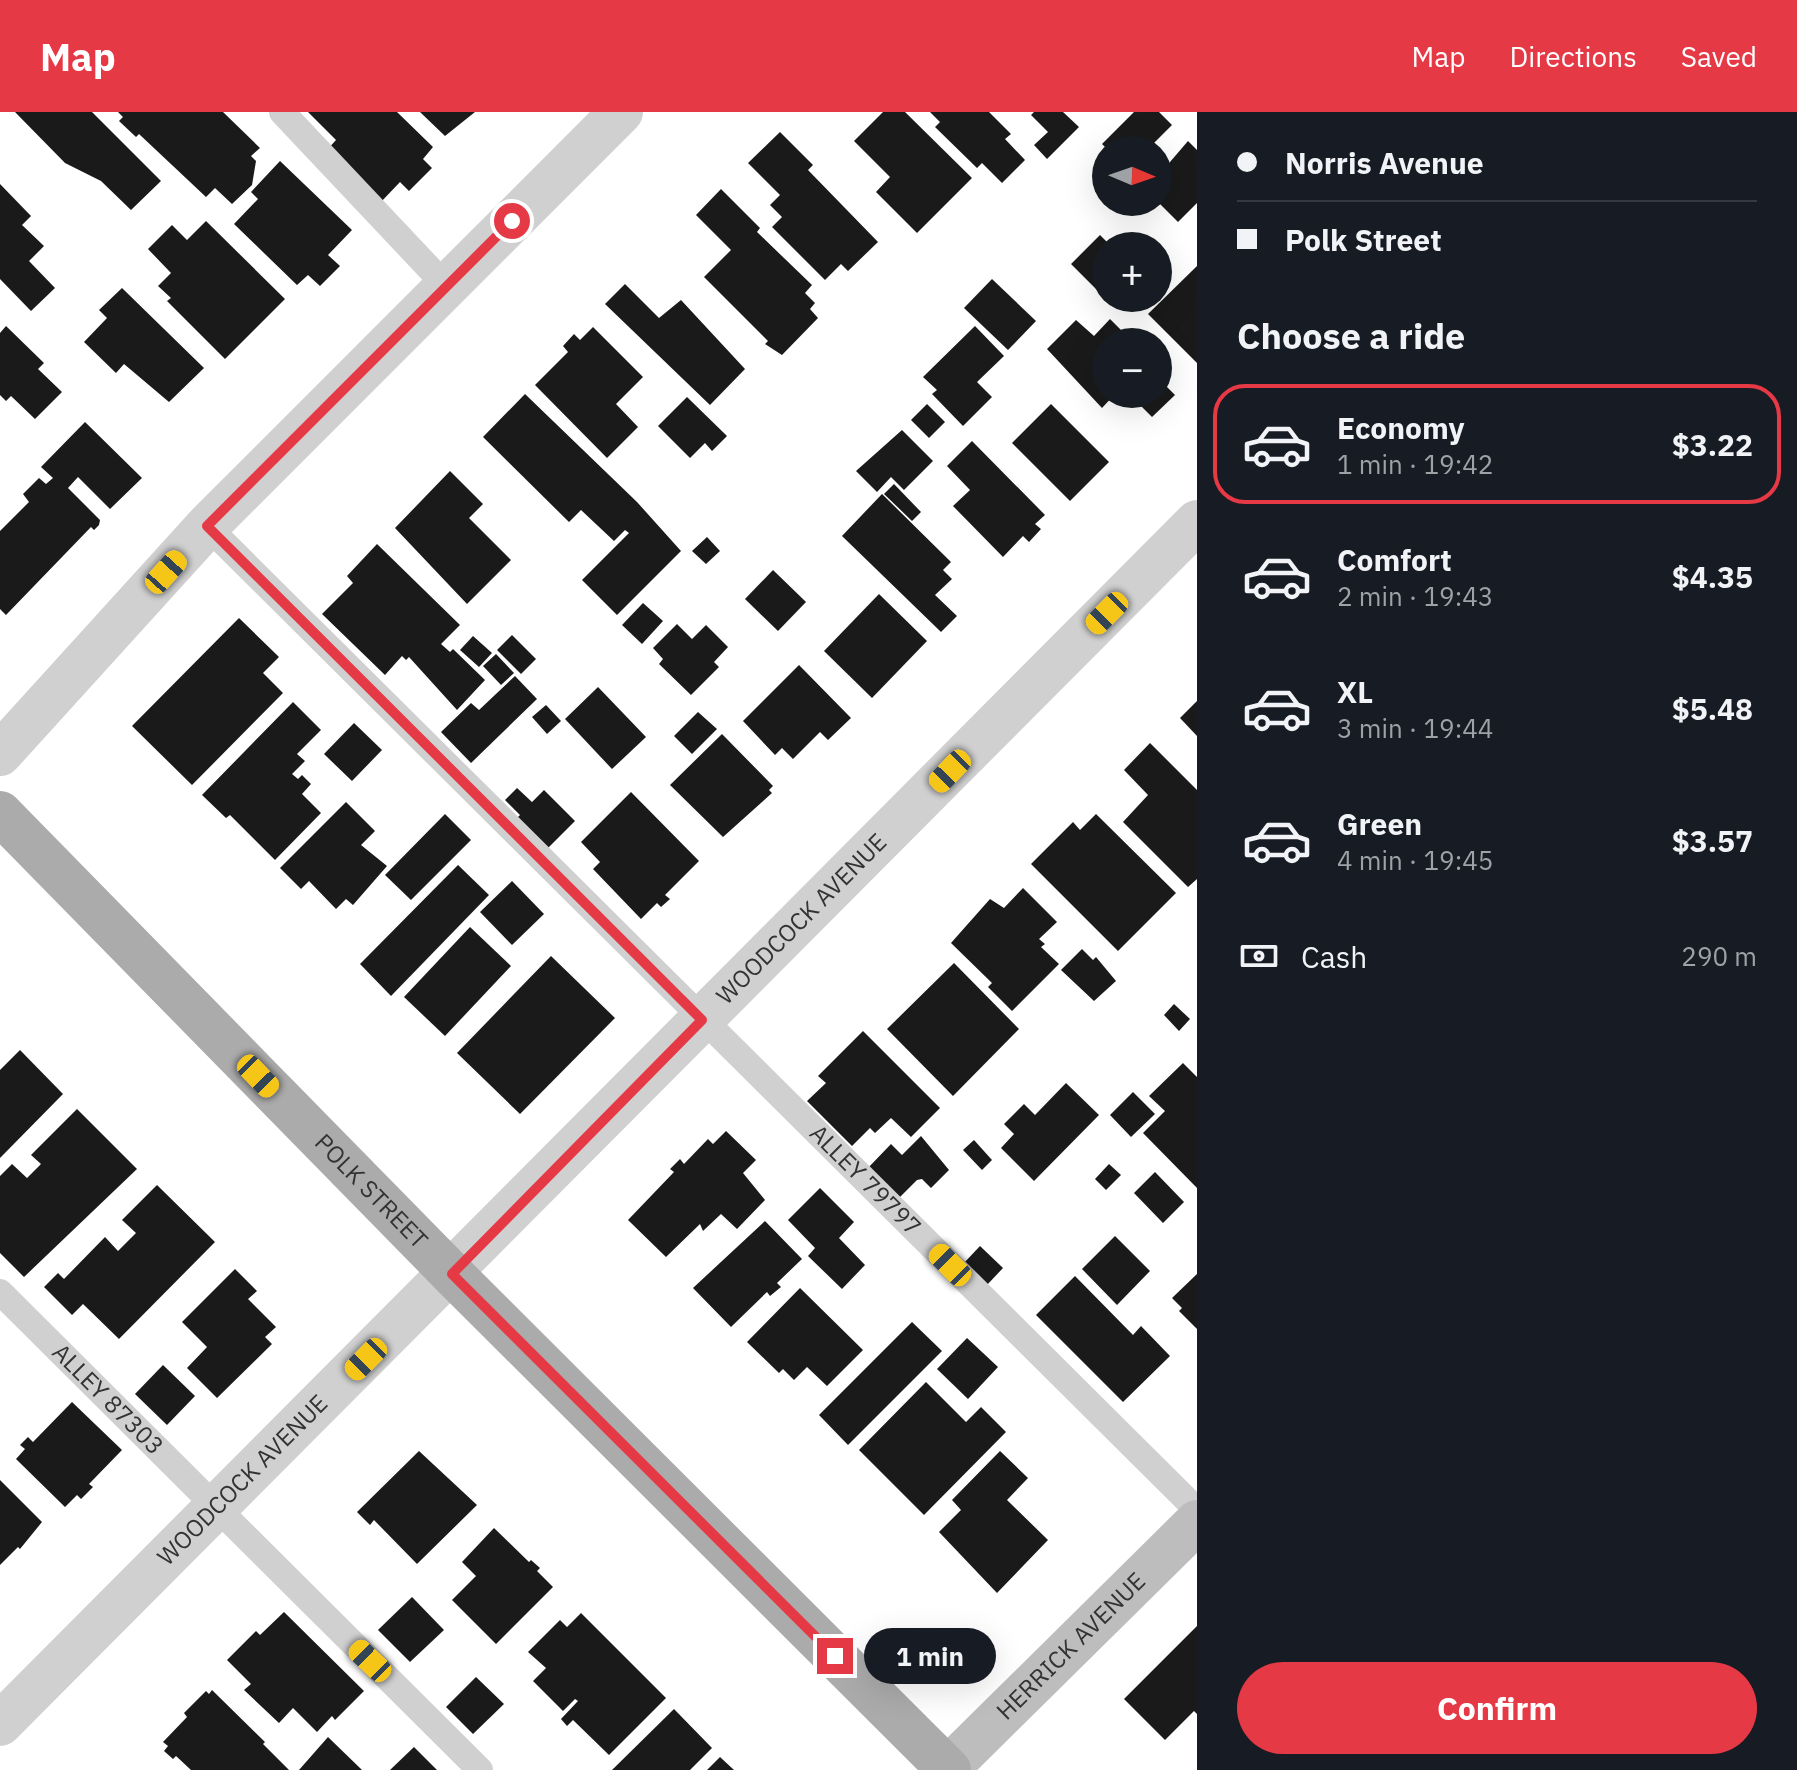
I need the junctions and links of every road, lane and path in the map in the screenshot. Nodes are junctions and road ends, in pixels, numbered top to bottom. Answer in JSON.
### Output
{"nodes":[{"id":1,"x":282,"y":112,"type":"edge"},
{"id":2,"x":621,"y":112,"type":"edge"},
{"id":3,"x":447,"y":287,"type":"junction"},
{"id":4,"x":1197,"y":522,"type":"edge"},
{"id":5,"x":207,"y":526,"type":"junction"},
{"id":6,"x":0,"y":754,"type":"edge"},
{"id":7,"x":0,"y":813,"type":"edge"},
{"id":8,"x":702,"y":1020,"type":"junction"},
{"id":9,"x":452,"y":1274,"type":"junction"},
{"id":10,"x":0,"y":1292,"type":"edge"},
{"id":11,"x":215,"y":1509,"type":"junction"},
{"id":12,"x":1197,"y":1510,"type":"edge"},
{"id":13,"x":1197,"y":1522,"type":"edge"},
{"id":14,"x":0,"y":1724,"type":"edge"},
{"id":15,"x":480,"y":1770,"type":"edge"},
{"id":16,"x":947,"y":1770,"type":"edge"}],
"edges":[{"from":1,"to":3,"type":"lane"},
{"from":2,"to":3,"type":"street"},
{"from":3,"to":5,"type":"street"},
{"from":4,"to":8,"type":"street","name":"WOODCOCK AVENUE"},
{"from":5,"to":6,"type":"street"},
{"from":5,"to":8,"type":"lane","name":"ALLEY 79797"},
{"from":7,"to":9,"type":"main road","name":"POLK STREET"},
{"from":8,"to":9,"type":"street","name":"WOODCOCK AVENUE"},
{"from":8,"to":12,"type":"lane","name":"ALLEY 79797"},
{"from":9,"to":11,"type":"street","name":"WOODCOCK AVENUE"},
{"from":9,"to":16,"type":"main road","name":"POLK STREET"},
{"from":10,"to":11,"type":"lane","name":"ALLEY 87303"},
{"from":11,"to":14,"type":"street","name":"WOODCOCK AVENUE"},
{"from":11,"to":15,"type":"lane","name":"ALLEY 87303"},
{"from":13,"to":16,"type":"street","name":"HERRICK AVENUE"}]}
